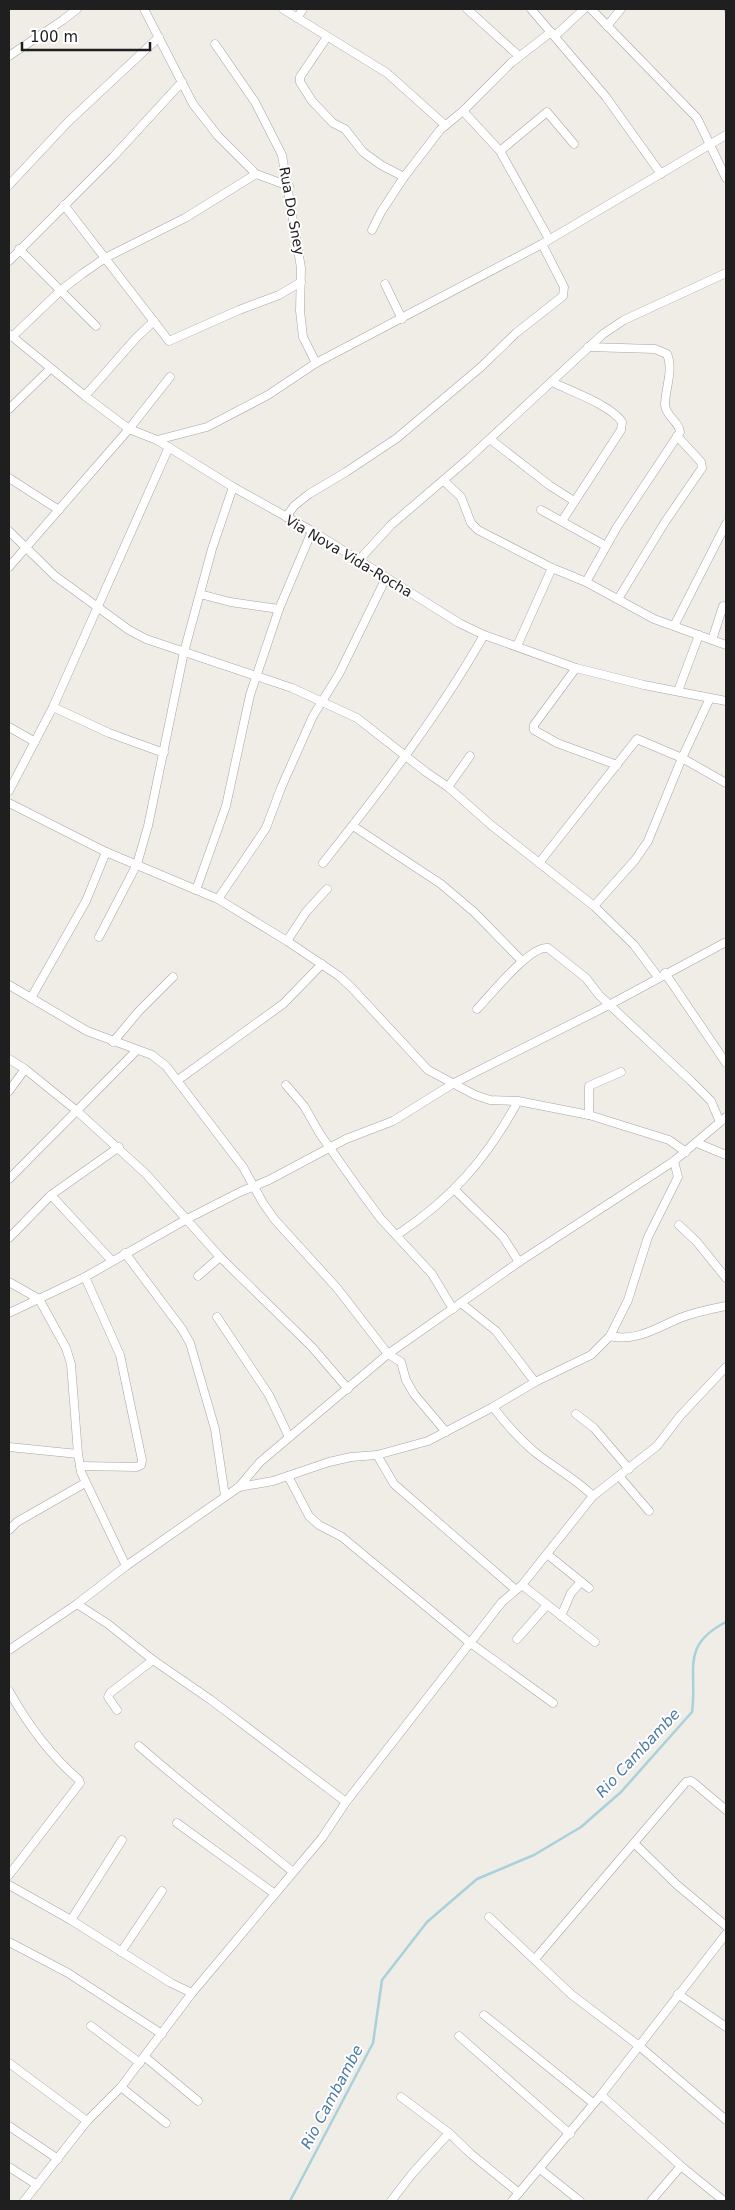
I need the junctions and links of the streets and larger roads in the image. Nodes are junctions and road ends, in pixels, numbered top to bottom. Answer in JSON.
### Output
{"nodes":[{"id":1,"x":77,"y":9,"type":"edge"},
{"id":2,"x":144,"y":9,"type":"edge"},
{"id":3,"x":283,"y":9,"type":"edge"},
{"id":4,"x":304,"y":9,"type":"edge"},
{"id":5,"x":467,"y":9,"type":"edge"},
{"id":6,"x":531,"y":9,"type":"edge"},
{"id":7,"x":584,"y":9,"type":"edge"},
{"id":8,"x":591,"y":9,"type":"edge"},
{"id":9,"x":621,"y":9,"type":"edge"},
{"id":10,"x":297,"y":18,"type":"junction"},
{"id":11,"x":607,"y":26,"type":"junction"},
{"id":12,"x":553,"y":34,"type":"junction"},
{"id":13,"x":327,"y":36,"type":"junction"},
{"id":14,"x":159,"y":37,"type":"junction"},
{"id":15,"x":215,"y":44,"type":"dead end"},
{"id":16,"x":9,"y":56,"type":"edge"},
{"id":17,"x":519,"y":56,"type":"junction"},
{"id":18,"x":182,"y":82,"type":"junction"},
{"id":19,"x":463,"y":111,"type":"junction"},
{"id":20,"x":445,"y":125,"type":"junction"},
{"id":21,"x":726,"y":135,"type":"edge"},
{"id":22,"x":574,"y":144,"type":"dead end"},
{"id":23,"x":710,"y":145,"type":"junction"},
{"id":24,"x":500,"y":151,"type":"junction"},
{"id":25,"x":256,"y":174,"type":"junction"},
{"id":26,"x":661,"y":174,"type":"junction"},
{"id":27,"x":404,"y":177,"type":"junction"},
{"id":28,"x":726,"y":178,"type":"edge"},
{"id":29,"x":9,"y":185,"type":"edge"},
{"id":30,"x":289,"y":186,"type":"junction"},
{"id":31,"x":64,"y":205,"type":"junction"},
{"id":32,"x":372,"y":230,"type":"dead end"},
{"id":33,"x":549,"y":239,"type":"junction"},
{"id":34,"x":542,"y":244,"type":"junction"},
{"id":35,"x":20,"y":249,"type":"junction"},
{"id":36,"x":105,"y":258,"type":"junction"},
{"id":37,"x":9,"y":261,"type":"edge"},
{"id":38,"x":726,"y":273,"type":"edge"},
{"id":39,"x":302,"y":282,"type":"junction"},
{"id":40,"x":385,"y":284,"type":"dead end"},
{"id":41,"x":60,"y":290,"type":"junction"},
{"id":42,"x":402,"y":319,"type":"junction"},
{"id":43,"x":154,"y":321,"type":"junction"},
{"id":44,"x":96,"y":326,"type":"dead end"},
{"id":45,"x":10,"y":336,"type":"edge"},
{"id":46,"x":588,"y":347,"type":"junction"},
{"id":47,"x":316,"y":363,"type":"junction"},
{"id":48,"x":50,"y":369,"type":"junction"},
{"id":49,"x":170,"y":377,"type":"dead end"},
{"id":50,"x":552,"y":382,"type":"junction"},
{"id":51,"x":84,"y":396,"type":"junction"},
{"id":52,"x":9,"y":409,"type":"edge"},
{"id":53,"x":129,"y":429,"type":"junction"},
{"id":54,"x":677,"y":436,"type":"junction"},
{"id":55,"x":490,"y":439,"type":"junction"},
{"id":56,"x":158,"y":440,"type":"junction"},
{"id":57,"x":168,"y":448,"type":"junction"},
{"id":58,"x":9,"y":478,"type":"edge"},
{"id":59,"x":444,"y":481,"type":"junction"},
{"id":60,"x":233,"y":487,"type":"junction"},
{"id":61,"x":574,"y":500,"type":"junction"},
{"id":62,"x":59,"y":510,"type":"junction"},
{"id":63,"x":540,"y":510,"type":"dead end"},
{"id":64,"x":286,"y":517,"type":"junction"},
{"id":65,"x":562,"y":521,"type":"junction"},
{"id":66,"x":726,"y":524,"type":"edge"},
{"id":67,"x":9,"y":531,"type":"edge"},
{"id":68,"x":312,"y":531,"type":"junction"},
{"id":69,"x":606,"y":546,"type":"junction"},
{"id":70,"x":26,"y":548,"type":"junction"},
{"id":71,"x":359,"y":560,"type":"junction"},
{"id":72,"x":9,"y":567,"type":"edge"},
{"id":73,"x":552,"y":568,"type":"junction"},
{"id":74,"x":386,"y":578,"type":"junction"},
{"id":75,"x":586,"y":582,"type":"junction"},
{"id":76,"x":200,"y":594,"type":"junction"},
{"id":77,"x":618,"y":599,"type":"junction"},
{"id":78,"x":723,"y":606,"type":"dead end"},
{"id":79,"x":98,"y":608,"type":"junction"},
{"id":80,"x":278,"y":609,"type":"junction"},
{"id":81,"x":674,"y":626,"type":"junction"},
{"id":82,"x":484,"y":635,"type":"junction"},
{"id":83,"x":699,"y":636,"type":"junction"},
{"id":84,"x":712,"y":640,"type":"junction"},
{"id":85,"x":726,"y":645,"type":"edge"},
{"id":86,"x":517,"y":646,"type":"junction"},
{"id":87,"x":184,"y":652,"type":"junction"},
{"id":88,"x":576,"y":668,"type":"junction"},
{"id":89,"x":257,"y":675,"type":"junction"},
{"id":90,"x":678,"y":691,"type":"junction"},
{"id":91,"x":710,"y":698,"type":"junction"},
{"id":92,"x":322,"y":700,"type":"junction"},
{"id":93,"x":726,"y":701,"type":"edge"},
{"id":94,"x":53,"y":707,"type":"junction"},
{"id":95,"x":9,"y":727,"type":"edge"},
{"id":96,"x":35,"y":742,"type":"junction"},
{"id":97,"x":164,"y":753,"type":"junction"},
{"id":98,"x":404,"y":755,"type":"junction"},
{"id":99,"x":470,"y":756,"type":"dead end"},
{"id":100,"x":682,"y":758,"type":"junction"},
{"id":101,"x":617,"y":765,"type":"junction"},
{"id":102,"x":726,"y":783,"type":"edge"},
{"id":103,"x":448,"y":787,"type":"junction"},
{"id":104,"x":9,"y":791,"type":"edge"},
{"id":105,"x":9,"y":803,"type":"edge"},
{"id":106,"x":353,"y":826,"type":"junction"},
{"id":107,"x":106,"y":852,"type":"junction"},
{"id":108,"x":323,"y":863,"type":"dead end"},
{"id":109,"x":539,"y":863,"type":"junction"},
{"id":110,"x":137,"y":864,"type":"junction"},
{"id":111,"x":327,"y":889,"type":"dead end"},
{"id":112,"x":196,"y":890,"type":"junction"},
{"id":113,"x":218,"y":899,"type":"junction"},
{"id":114,"x":594,"y":906,"type":"junction"},
{"id":115,"x":99,"y":936,"type":"dead end"},
{"id":116,"x":287,"y":941,"type":"junction"},
{"id":117,"x":726,"y":942,"type":"edge"},
{"id":118,"x":522,"y":961,"type":"junction"},
{"id":119,"x":322,"y":964,"type":"junction"},
{"id":120,"x":662,"y":975,"type":"junction"},
{"id":121,"x":173,"y":977,"type":"dead end"},
{"id":122,"x":9,"y":985,"type":"edge"},
{"id":123,"x":31,"y":998,"type":"junction"},
{"id":124,"x":609,"y":1005,"type":"junction"},
{"id":125,"x":477,"y":1009,"type":"dead end"},
{"id":126,"x":113,"y":1042,"type":"junction"},
{"id":127,"x":137,"y":1050,"type":"junction"},
{"id":128,"x":9,"y":1059,"type":"edge"},
{"id":129,"x":726,"y":1063,"type":"edge"},
{"id":130,"x":25,"y":1069,"type":"junction"},
{"id":131,"x":621,"y":1072,"type":"dead end"},
{"id":132,"x":178,"y":1080,"type":"junction"},
{"id":133,"x":454,"y":1084,"type":"junction"},
{"id":134,"x":286,"y":1085,"type":"dead end"},
{"id":135,"x":9,"y":1091,"type":"edge"},
{"id":136,"x":518,"y":1101,"type":"junction"},
{"id":137,"x":77,"y":1111,"type":"junction"},
{"id":138,"x":589,"y":1115,"type":"junction"},
{"id":139,"x":723,"y":1120,"type":"edge"},
{"id":140,"x":697,"y":1143,"type":"junction"},
{"id":141,"x":119,"y":1147,"type":"junction"},
{"id":142,"x":330,"y":1148,"type":"junction"},
{"id":143,"x":686,"y":1152,"type":"junction"},
{"id":144,"x":726,"y":1155,"type":"edge"},
{"id":145,"x":674,"y":1161,"type":"junction"},
{"id":146,"x":9,"y":1179,"type":"edge"},
{"id":147,"x":255,"y":1186,"type":"junction"},
{"id":148,"x":455,"y":1190,"type":"junction"},
{"id":149,"x":51,"y":1195,"type":"junction"},
{"id":150,"x":187,"y":1219,"type":"junction"},
{"id":151,"x":679,"y":1225,"type":"dead end"},
{"id":152,"x":397,"y":1235,"type":"junction"},
{"id":153,"x":9,"y":1238,"type":"edge"},
{"id":154,"x":125,"y":1253,"type":"junction"},
{"id":155,"x":220,"y":1256,"type":"junction"},
{"id":156,"x":112,"y":1261,"type":"junction"},
{"id":157,"x":519,"y":1262,"type":"junction"},
{"id":158,"x":198,"y":1276,"type":"dead end"},
{"id":159,"x":85,"y":1277,"type":"junction"},
{"id":160,"x":726,"y":1278,"type":"edge"},
{"id":161,"x":9,"y":1282,"type":"edge"},
{"id":162,"x":39,"y":1299,"type":"junction"},
{"id":163,"x":461,"y":1303,"type":"junction"},
{"id":164,"x":726,"y":1306,"type":"edge"},
{"id":165,"x":453,"y":1308,"type":"junction"},
{"id":166,"x":9,"y":1313,"type":"edge"},
{"id":167,"x":217,"y":1318,"type":"dead end"},
{"id":168,"x":610,"y":1336,"type":"junction"},
{"id":169,"x":388,"y":1354,"type":"junction"},
{"id":170,"x":725,"y":1370,"type":"edge"},
{"id":171,"x":535,"y":1382,"type":"junction"},
{"id":172,"x":348,"y":1388,"type":"junction"},
{"id":173,"x":493,"y":1407,"type":"junction"},
{"id":174,"x":576,"y":1414,"type":"dead end"},
{"id":175,"x":446,"y":1432,"type":"junction"},
{"id":176,"x":288,"y":1437,"type":"junction"},
{"id":177,"x":9,"y":1447,"type":"edge"},
{"id":178,"x":78,"y":1454,"type":"junction"},
{"id":179,"x":377,"y":1455,"type":"junction"},
{"id":180,"x":80,"y":1466,"type":"junction"},
{"id":181,"x":629,"y":1468,"type":"junction"},
{"id":182,"x":288,"y":1476,"type":"junction"},
{"id":183,"x":619,"y":1476,"type":"junction"},
{"id":184,"x":85,"y":1483,"type":"junction"},
{"id":185,"x":239,"y":1487,"type":"junction"},
{"id":186,"x":225,"y":1496,"type":"junction"},
{"id":187,"x":593,"y":1496,"type":"junction"},
{"id":188,"x":649,"y":1511,"type":"dead end"},
{"id":189,"x":9,"y":1530,"type":"edge"},
{"id":190,"x":547,"y":1554,"type":"junction"},
{"id":191,"x":126,"y":1566,"type":"junction"},
{"id":192,"x":581,"y":1582,"type":"junction"},
{"id":193,"x":519,"y":1588,"type":"junction"},
{"id":194,"x":590,"y":1588,"type":"dead end"},
{"id":195,"x":77,"y":1604,"type":"junction"},
{"id":196,"x":547,"y":1605,"type":"junction"},
{"id":197,"x":560,"y":1616,"type":"junction"},
{"id":198,"x":517,"y":1639,"type":"dead end"},
{"id":199,"x":470,"y":1642,"type":"junction"},
{"id":200,"x":595,"y":1642,"type":"dead end"},
{"id":201,"x":9,"y":1650,"type":"edge"},
{"id":202,"x":153,"y":1660,"type":"junction"},
{"id":203,"x":9,"y":1691,"type":"edge"},
{"id":204,"x":552,"y":1703,"type":"dead end"},
{"id":205,"x":117,"y":1710,"type":"dead end"},
{"id":206,"x":139,"y":1746,"type":"dead end"},
{"id":207,"x":346,"y":1802,"type":"junction"},
{"id":208,"x":726,"y":1810,"type":"edge"},
{"id":209,"x":176,"y":1823,"type":"dead end"},
{"id":210,"x":122,"y":1840,"type":"dead end"},
{"id":211,"x":635,"y":1844,"type":"junction"},
{"id":212,"x":293,"y":1872,"type":"junction"},
{"id":213,"x":9,"y":1875,"type":"edge"},
{"id":214,"x":9,"y":1885,"type":"edge"},
{"id":215,"x":162,"y":1891,"type":"dead end"},
{"id":216,"x":275,"y":1894,"type":"junction"},
{"id":217,"x":489,"y":1917,"type":"dead end"},
{"id":218,"x":71,"y":1920,"type":"junction"},
{"id":219,"x":726,"y":1926,"type":"edge"},
{"id":220,"x":726,"y":1937,"type":"edge"},
{"id":221,"x":9,"y":1942,"type":"edge"},
{"id":222,"x":122,"y":1952,"type":"junction"},
{"id":223,"x":535,"y":1959,"type":"junction"},
{"id":224,"x":192,"y":1993,"type":"junction"},
{"id":225,"x":678,"y":1994,"type":"junction"},
{"id":226,"x":484,"y":2015,"type":"dead end"},
{"id":227,"x":92,"y":2026,"type":"dead end"},
{"id":228,"x":726,"y":2028,"type":"edge"},
{"id":229,"x":162,"y":2034,"type":"junction"},
{"id":230,"x":459,"y":2036,"type":"dead end"},
{"id":231,"x":638,"y":2045,"type":"junction"},
{"id":232,"x":142,"y":2060,"type":"junction"},
{"id":233,"x":9,"y":2063,"type":"edge"},
{"id":234,"x":121,"y":2087,"type":"junction"},
{"id":235,"x":601,"y":2095,"type":"junction"},
{"id":236,"x":401,"y":2097,"type":"dead end"},
{"id":237,"x":198,"y":2101,"type":"dead end"},
{"id":238,"x":593,"y":2103,"type":"junction"},
{"id":239,"x":726,"y":2120,"type":"edge"},
{"id":240,"x":87,"y":2121,"type":"junction"},
{"id":241,"x":166,"y":2123,"type":"dead end"},
{"id":242,"x":9,"y":2126,"type":"edge"},
{"id":243,"x":449,"y":2133,"type":"junction"},
{"id":244,"x":570,"y":2134,"type":"junction"},
{"id":245,"x":58,"y":2159,"type":"junction"},
{"id":246,"x":680,"y":2166,"type":"junction"},
{"id":247,"x":9,"y":2167,"type":"edge"},
{"id":248,"x":540,"y":2169,"type":"junction"},
{"id":249,"x":37,"y":2185,"type":"junction"},
{"id":250,"x":519,"y":2193,"type":"junction"},
{"id":251,"x":24,"y":2201,"type":"edge"},
{"id":252,"x":390,"y":2201,"type":"edge"},
{"id":253,"x":512,"y":2201,"type":"edge"},
{"id":254,"x":580,"y":2201,"type":"edge"},
{"id":255,"x":651,"y":2201,"type":"edge"},
{"id":256,"x":724,"y":2201,"type":"edge"}],
"edges":[{"from":1,"to":16,"type":"street"},
{"from":2,"to":14,"type":"street"},
{"from":3,"to":10,"type":"street"},
{"from":4,"to":10,"type":"street"},
{"from":5,"to":17,"type":"street"},
{"from":6,"to":12,"type":"street"},
{"from":7,"to":12,"type":"street"},
{"from":8,"to":11,"type":"street"},
{"from":9,"to":11,"type":"street"},
{"from":10,"to":13,"type":"street"},
{"from":11,"to":23,"type":"street"},
{"from":12,"to":17,"type":"street"},
{"from":12,"to":26,"type":"street"},
{"from":13,"to":20,"type":"street"},
{"from":13,"to":27,"type":"street"},
{"from":14,"to":18,"type":"street"},
{"from":14,"to":29,"type":"street"},
{"from":15,"to":30,"type":"street","name":"Rua Do Sney"},
{"from":17,"to":19,"type":"street"},
{"from":18,"to":25,"type":"street"},
{"from":18,"to":31,"type":"street"},
{"from":19,"to":20,"type":"street"},
{"from":19,"to":24,"type":"street"},
{"from":20,"to":27,"type":"street"},
{"from":21,"to":23,"type":"street"},
{"from":22,"to":24,"type":"street"},
{"from":23,"to":26,"type":"street"},
{"from":23,"to":28,"type":"street"},
{"from":24,"to":33,"type":"street"},
{"from":25,"to":30,"type":"street"},
{"from":25,"to":36,"type":"street"},
{"from":26,"to":33,"type":"street"},
{"from":27,"to":32,"type":"street"},
{"from":30,"to":39,"type":"street","name":"Rua Do Sney"},
{"from":31,"to":35,"type":"street"},
{"from":31,"to":36,"type":"street"},
{"from":33,"to":34,"type":"street"},
{"from":34,"to":42,"type":"street"},
{"from":34,"to":64,"type":"street"},
{"from":35,"to":37,"type":"street"},
{"from":35,"to":41,"type":"street"},
{"from":36,"to":41,"type":"street"},
{"from":36,"to":43,"type":"street"},
{"from":38,"to":46,"type":"street"},
{"from":39,"to":43,"type":"street"},
{"from":39,"to":47,"type":"street","name":"Rua Do Sney"},
{"from":40,"to":42,"type":"street"},
{"from":41,"to":44,"type":"street"},
{"from":41,"to":45,"type":"street"},
{"from":42,"to":47,"type":"street"},
{"from":43,"to":51,"type":"street"},
{"from":45,"to":48,"type":"street","name":"Via Nova Vida-Rocha"},
{"from":46,"to":50,"type":"street"},
{"from":46,"to":54,"type":"street"},
{"from":47,"to":56,"type":"street"},
{"from":48,"to":51,"type":"street","name":"Via Nova Vida-Rocha"},
{"from":48,"to":52,"type":"street"},
{"from":49,"to":53,"type":"street"},
{"from":50,"to":55,"type":"street"},
{"from":50,"to":61,"type":"street"},
{"from":51,"to":53,"type":"street","name":"Via Nova Vida-Rocha"},
{"from":53,"to":56,"type":"street","name":"Via Nova Vida-Rocha"},
{"from":53,"to":62,"type":"street"},
{"from":54,"to":69,"type":"street"},
{"from":54,"to":77,"type":"street"},
{"from":55,"to":59,"type":"street"},
{"from":55,"to":61,"type":"street"},
{"from":56,"to":57,"type":"street","name":"Via Nova Vida-Rocha"},
{"from":57,"to":60,"type":"street","name":"Via Nova Vida-Rocha"},
{"from":57,"to":79,"type":"street"},
{"from":58,"to":62,"type":"street"},
{"from":59,"to":71,"type":"street"},
{"from":59,"to":73,"type":"street"},
{"from":60,"to":64,"type":"street","name":"Via Nova Vida-Rocha"},
{"from":60,"to":76,"type":"street"},
{"from":61,"to":65,"type":"street"},
{"from":62,"to":70,"type":"street"},
{"from":63,"to":65,"type":"street"},
{"from":64,"to":68,"type":"street","name":"Via Nova Vida-Rocha"},
{"from":65,"to":69,"type":"street"},
{"from":66,"to":81,"type":"street"},
{"from":67,"to":70,"type":"street"},
{"from":68,"to":71,"type":"street","name":"Via Nova Vida-Rocha"},
{"from":68,"to":80,"type":"street"},
{"from":69,"to":75,"type":"street"},
{"from":70,"to":72,"type":"street"},
{"from":70,"to":79,"type":"street"},
{"from":71,"to":74,"type":"street","name":"Via Nova Vida-Rocha"},
{"from":73,"to":75,"type":"street"},
{"from":73,"to":86,"type":"street"},
{"from":74,"to":82,"type":"street","name":"Via Nova Vida-Rocha"},
{"from":74,"to":92,"type":"street"},
{"from":75,"to":77,"type":"street"},
{"from":76,"to":80,"type":"street"},
{"from":76,"to":87,"type":"street"},
{"from":77,"to":81,"type":"street"},
{"from":78,"to":84,"type":"street"},
{"from":79,"to":87,"type":"street"},
{"from":79,"to":94,"type":"street"},
{"from":80,"to":89,"type":"street"},
{"from":81,"to":83,"type":"street"},
{"from":82,"to":86,"type":"street","name":"Via Nova Vida-Rocha"},
{"from":82,"to":98,"type":"street"},
{"from":83,"to":84,"type":"street"},
{"from":83,"to":90,"type":"street"},
{"from":84,"to":85,"type":"street"},
{"from":86,"to":88,"type":"street","name":"Via Nova Vida-Rocha"},
{"from":87,"to":89,"type":"street"},
{"from":87,"to":97,"type":"street"},
{"from":88,"to":90,"type":"street","name":"Via Nova Vida-Rocha"},
{"from":88,"to":101,"type":"street"},
{"from":89,"to":92,"type":"street"},
{"from":89,"to":112,"type":"street"},
{"from":90,"to":91,"type":"street","name":"Via Nova Vida-Rocha"},
{"from":91,"to":93,"type":"street","name":"Via Nova Vida-Rocha"},
{"from":91,"to":100,"type":"street"},
{"from":92,"to":98,"type":"street"},
{"from":92,"to":113,"type":"street"},
{"from":94,"to":96,"type":"street"},
{"from":94,"to":97,"type":"street"},
{"from":95,"to":96,"type":"street"},
{"from":96,"to":104,"type":"street"},
{"from":97,"to":110,"type":"street"},
{"from":98,"to":103,"type":"street"},
{"from":98,"to":106,"type":"street"},
{"from":99,"to":103,"type":"street"},
{"from":100,"to":101,"type":"street"},
{"from":100,"to":102,"type":"street"},
{"from":100,"to":114,"type":"street"},
{"from":101,"to":109,"type":"street"},
{"from":103,"to":109,"type":"street"},
{"from":105,"to":107,"type":"street"},
{"from":106,"to":108,"type":"street"},
{"from":106,"to":118,"type":"street"},
{"from":107,"to":110,"type":"street"},
{"from":107,"to":123,"type":"street"},
{"from":109,"to":114,"type":"street"},
{"from":110,"to":112,"type":"street"},
{"from":110,"to":115,"type":"street"},
{"from":111,"to":116,"type":"street"},
{"from":112,"to":113,"type":"street"},
{"from":113,"to":116,"type":"street"},
{"from":114,"to":120,"type":"street"},
{"from":116,"to":119,"type":"street"},
{"from":117,"to":120,"type":"street"},
{"from":118,"to":124,"type":"street"},
{"from":118,"to":125,"type":"street"},
{"from":119,"to":132,"type":"street"},
{"from":119,"to":133,"type":"street"},
{"from":120,"to":124,"type":"street"},
{"from":120,"to":129,"type":"street"},
{"from":121,"to":126,"type":"street"},
{"from":122,"to":123,"type":"street"},
{"from":123,"to":126,"type":"street"},
{"from":124,"to":133,"type":"street"},
{"from":124,"to":139,"type":"street"},
{"from":126,"to":127,"type":"street"},
{"from":127,"to":132,"type":"street"},
{"from":127,"to":137,"type":"street"},
{"from":128,"to":130,"type":"street"},
{"from":130,"to":135,"type":"street"},
{"from":130,"to":137,"type":"street"},
{"from":131,"to":138,"type":"street"},
{"from":132,"to":147,"type":"street"},
{"from":133,"to":136,"type":"street"},
{"from":133,"to":142,"type":"street"},
{"from":134,"to":142,"type":"street"},
{"from":136,"to":138,"type":"street"},
{"from":136,"to":148,"type":"street"},
{"from":137,"to":141,"type":"street"},
{"from":137,"to":146,"type":"street"},
{"from":138,"to":143,"type":"street"},
{"from":139,"to":140,"type":"street"},
{"from":140,"to":143,"type":"street"},
{"from":140,"to":144,"type":"street"},
{"from":141,"to":149,"type":"street"},
{"from":141,"to":150,"type":"street"},
{"from":142,"to":147,"type":"street"},
{"from":142,"to":152,"type":"street"},
{"from":143,"to":145,"type":"street"},
{"from":145,"to":157,"type":"street"},
{"from":145,"to":168,"type":"street"},
{"from":147,"to":150,"type":"street"},
{"from":147,"to":169,"type":"street"},
{"from":148,"to":152,"type":"street"},
{"from":148,"to":157,"type":"street"},
{"from":149,"to":153,"type":"street"},
{"from":149,"to":156,"type":"street"},
{"from":150,"to":154,"type":"street"},
{"from":150,"to":155,"type":"street"},
{"from":151,"to":160,"type":"street"},
{"from":152,"to":165,"type":"street"},
{"from":154,"to":156,"type":"street"},
{"from":154,"to":186,"type":"street"},
{"from":155,"to":158,"type":"street"},
{"from":155,"to":172,"type":"street"},
{"from":156,"to":159,"type":"street"},
{"from":157,"to":163,"type":"street"},
{"from":159,"to":162,"type":"street"},
{"from":159,"to":180,"type":"street"},
{"from":161,"to":162,"type":"street"},
{"from":162,"to":166,"type":"street"},
{"from":162,"to":178,"type":"street"},
{"from":163,"to":165,"type":"street"},
{"from":163,"to":171,"type":"street"},
{"from":164,"to":168,"type":"street"},
{"from":165,"to":169,"type":"street"},
{"from":167,"to":176,"type":"street"},
{"from":168,"to":171,"type":"street"},
{"from":169,"to":172,"type":"street"},
{"from":169,"to":175,"type":"street"},
{"from":170,"to":181,"type":"street"},
{"from":171,"to":173,"type":"street"},
{"from":172,"to":176,"type":"street"},
{"from":173,"to":175,"type":"street"},
{"from":173,"to":187,"type":"street"},
{"from":174,"to":181,"type":"street"},
{"from":175,"to":179,"type":"street"},
{"from":176,"to":185,"type":"street"},
{"from":177,"to":178,"type":"street"},
{"from":178,"to":180,"type":"street"},
{"from":179,"to":182,"type":"street"},
{"from":179,"to":193,"type":"street"},
{"from":180,"to":184,"type":"street"},
{"from":181,"to":183,"type":"street"},
{"from":182,"to":185,"type":"street"},
{"from":182,"to":199,"type":"street"},
{"from":183,"to":187,"type":"street"},
{"from":183,"to":188,"type":"street"},
{"from":184,"to":189,"type":"street"},
{"from":184,"to":191,"type":"street"},
{"from":185,"to":186,"type":"street"},
{"from":186,"to":191,"type":"street"},
{"from":187,"to":190,"type":"street"},
{"from":190,"to":192,"type":"street"},
{"from":190,"to":193,"type":"street"},
{"from":191,"to":195,"type":"street"},
{"from":192,"to":194,"type":"street"},
{"from":192,"to":197,"type":"street"},
{"from":193,"to":196,"type":"street"},
{"from":193,"to":199,"type":"street"},
{"from":195,"to":201,"type":"street"},
{"from":195,"to":202,"type":"street"},
{"from":196,"to":197,"type":"street"},
{"from":196,"to":198,"type":"street"},
{"from":197,"to":200,"type":"street"},
{"from":199,"to":204,"type":"street"},
{"from":199,"to":207,"type":"street"},
{"from":202,"to":205,"type":"street"},
{"from":202,"to":207,"type":"street"},
{"from":203,"to":213,"type":"street"},
{"from":206,"to":212,"type":"street"},
{"from":207,"to":212,"type":"street"},
{"from":208,"to":211,"type":"street"},
{"from":209,"to":216,"type":"street"},
{"from":210,"to":218,"type":"street"},
{"from":211,"to":219,"type":"street"},
{"from":211,"to":223,"type":"street"},
{"from":212,"to":216,"type":"street"},
{"from":214,"to":218,"type":"street"},
{"from":215,"to":222,"type":"street"},
{"from":216,"to":224,"type":"street"},
{"from":217,"to":223,"type":"street"},
{"from":218,"to":222,"type":"street"},
{"from":220,"to":225,"type":"street"},
{"from":221,"to":229,"type":"street"},
{"from":222,"to":224,"type":"street"},
{"from":223,"to":231,"type":"street"},
{"from":224,"to":229,"type":"street"},
{"from":225,"to":228,"type":"street"},
{"from":225,"to":231,"type":"street"},
{"from":226,"to":238,"type":"street"},
{"from":227,"to":232,"type":"street"},
{"from":229,"to":232,"type":"street"},
{"from":230,"to":244,"type":"street"},
{"from":231,"to":235,"type":"street"},
{"from":231,"to":239,"type":"street"},
{"from":232,"to":234,"type":"street"},
{"from":232,"to":237,"type":"street"},
{"from":233,"to":240,"type":"street"},
{"from":234,"to":240,"type":"street"},
{"from":234,"to":241,"type":"street"},
{"from":235,"to":238,"type":"street"},
{"from":235,"to":246,"type":"street"},
{"from":236,"to":243,"type":"street"},
{"from":238,"to":244,"type":"street"},
{"from":240,"to":245,"type":"street"},
{"from":242,"to":245,"type":"street"},
{"from":243,"to":250,"type":"street"},
{"from":243,"to":252,"type":"street"},
{"from":244,"to":248,"type":"street"},
{"from":245,"to":249,"type":"street"},
{"from":246,"to":255,"type":"street"},
{"from":246,"to":256,"type":"street"},
{"from":247,"to":249,"type":"street"},
{"from":248,"to":250,"type":"street"},
{"from":248,"to":254,"type":"street"},
{"from":249,"to":251,"type":"street"},
{"from":250,"to":253,"type":"street"}]}
